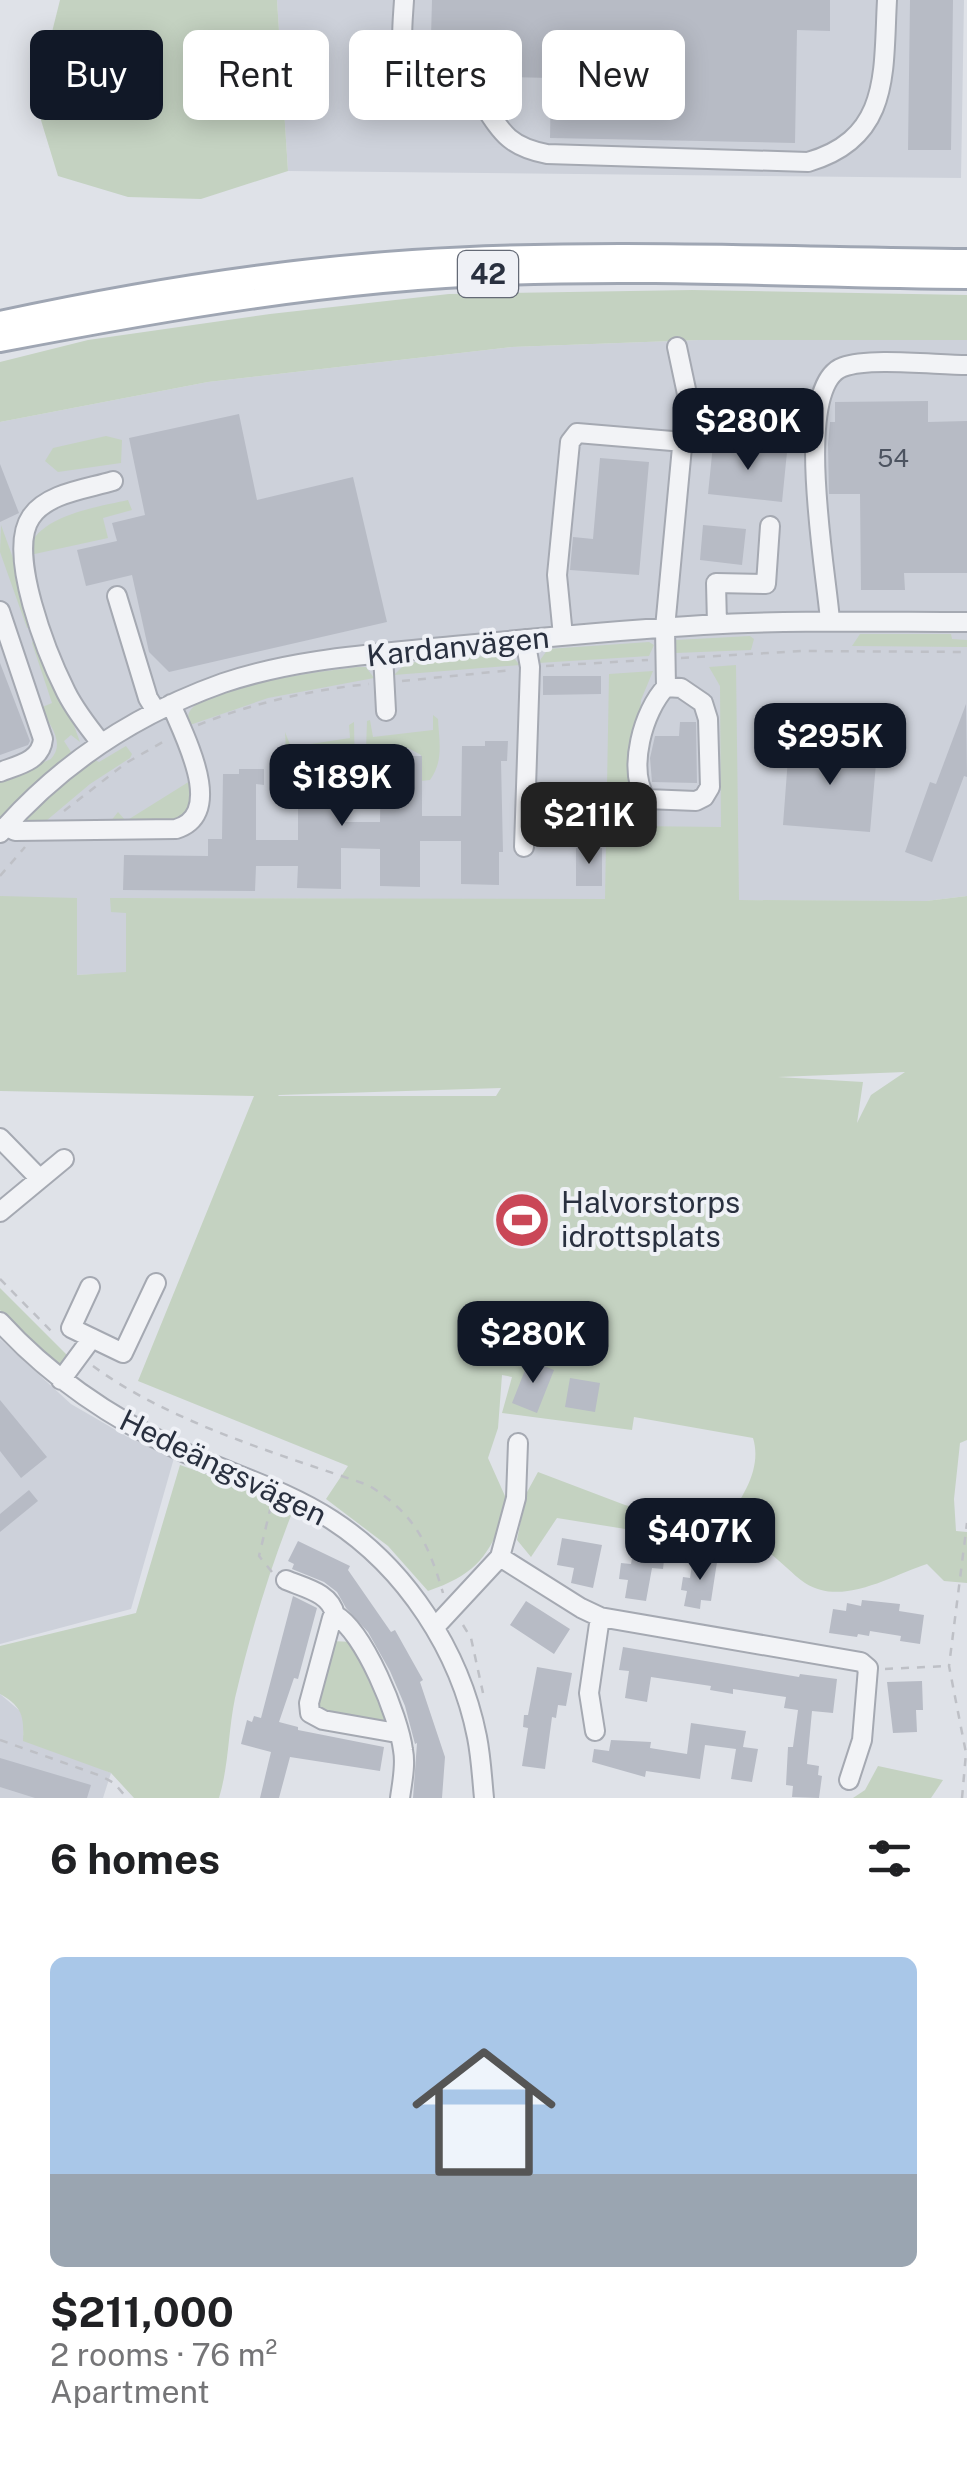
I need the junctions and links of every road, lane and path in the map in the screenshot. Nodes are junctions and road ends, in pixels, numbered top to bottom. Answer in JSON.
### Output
{"nodes":[{"id":1,"x":404,"y":0,"type":"edge"},
{"id":2,"x":886,"y":0,"type":"edge"},
{"id":3,"x":967,"y":261,"type":"edge"},
{"id":4,"x":967,"y":278,"type":"edge"},
{"id":5,"x":3,"y":331,"type":"edge"},
{"id":6,"x":678,"y":347,"type":"dead end"},
{"id":7,"x":967,"y":365,"type":"edge"},
{"id":8,"x":791,"y":409,"type":"dead end"},
{"id":9,"x":684,"y":434,"type":"junction"},
{"id":10,"x":113,"y":481,"type":"dead end"},
{"id":11,"x":770,"y":526,"type":"dead end"},
{"id":12,"x":117,"y":596,"type":"dead end"},
{"id":13,"x":0,"y":611,"type":"edge"},
{"id":14,"x":830,"y":621,"type":"junction"},
{"id":15,"x":967,"y":622,"type":"edge"},
{"id":16,"x":717,"y":624,"type":"junction"},
{"id":17,"x":665,"y":628,"type":"junction"},
{"id":18,"x":563,"y":636,"type":"junction"},
{"id":19,"x":525,"y":639,"type":"junction"},
{"id":20,"x":967,"y":652,"type":"edge"},
{"id":21,"x":382,"y":654,"type":"junction"},
{"id":22,"x":663,"y":659,"type":"junction"},
{"id":23,"x":530,"y":667,"type":"junction"},
{"id":24,"x":385,"y":682,"type":"junction"},
{"id":25,"x":666,"y":687,"type":"junction"},
{"id":26,"x":163,"y":707,"type":"junction"},
{"id":27,"x":386,"y":711,"type":"dead end"},
{"id":28,"x":181,"y":731,"type":"junction"},
{"id":29,"x":101,"y":742,"type":"junction"},
{"id":30,"x":0,"y":772,"type":"edge"},
{"id":31,"x":3,"y":829,"type":"edge"},
{"id":32,"x":38,"y":831,"type":"junction"},
{"id":33,"x":524,"y":847,"type":"dead end"},
{"id":34,"x":0,"y":876,"type":"edge"},
{"id":35,"x":0,"y":1138,"type":"edge"},
{"id":36,"x":64,"y":1159,"type":"dead end"},
{"id":37,"x":40,"y":1179,"type":"junction"},
{"id":38,"x":0,"y":1212,"type":"edge"},
{"id":39,"x":156,"y":1283,"type":"dead end"},
{"id":40,"x":90,"y":1286,"type":"dead end"},
{"id":41,"x":0,"y":1322,"type":"edge"},
{"id":42,"x":92,"y":1338,"type":"junction"},
{"id":43,"x":62,"y":1380,"type":"junction"},
{"id":44,"x":518,"y":1443,"type":"dead end"},
{"id":45,"x":275,"y":1490,"type":"junction"},
{"id":46,"x":967,"y":1523,"type":"edge"},
{"id":47,"x":500,"y":1557,"type":"junction"},
{"id":48,"x":286,"y":1580,"type":"joint"},
{"id":49,"x":336,"y":1615,"type":"junction"},
{"id":50,"x":600,"y":1617,"type":"junction"},
{"id":51,"x":435,"y":1627,"type":"junction"},
{"id":52,"x":950,"y":1666,"type":"junction"},
{"id":53,"x":868,"y":1668,"type":"junction"},
{"id":54,"x":398,"y":1729,"type":"junction"},
{"id":55,"x":594,"y":1732,"type":"dead end"},
{"id":56,"x":0,"y":1740,"type":"edge"},
{"id":57,"x":849,"y":1780,"type":"dead end"},
{"id":58,"x":127,"y":1798,"type":"edge"},
{"id":59,"x":400,"y":1798,"type":"edge"},
{"id":60,"x":484,"y":1798,"type":"edge"},
{"id":61,"x":962,"y":1798,"type":"edge"}],
"edges":[{"from":1,"to":2,"type":"street"},
{"from":3,"to":5,"type":"main road","number":"42"},
{"from":4,"to":5,"type":"main road","number":"42"},
{"from":6,"to":9,"type":"street"},
{"from":7,"to":14,"type":"street"},
{"from":8,"to":9,"type":"street"},
{"from":9,"to":17,"type":"street"},
{"from":9,"to":18,"type":"street"},
{"from":10,"to":29,"type":"street"},
{"from":11,"to":16,"type":"street"},
{"from":12,"to":26,"type":"street"},
{"from":13,"to":30,"type":"street"},
{"from":14,"to":15,"type":"street","name":"Kardanvägen"},
{"from":14,"to":16,"type":"street","name":"Kardanvägen"},
{"from":16,"to":17,"type":"street","name":"Kardanvägen"},
{"from":17,"to":18,"type":"street","name":"Kardanvägen"},
{"from":17,"to":22,"type":"street"},
{"from":18,"to":19,"type":"street","name":"Kardanvägen"},
{"from":19,"to":21,"type":"street","name":"Kardanvägen"},
{"from":19,"to":23,"type":"street"},
{"from":20,"to":22,"type":"path"},
{"from":21,"to":24,"type":"street"},
{"from":21,"to":26,"type":"street","name":"Kardanvägen"},
{"from":22,"to":23,"type":"path"},
{"from":22,"to":25,"type":"street"},
{"from":23,"to":24,"type":"path"},
{"from":23,"to":33,"type":"street"},
{"from":24,"to":27,"type":"street"},
{"from":24,"to":28,"type":"path"},
{"from":25,"to":25,"type":"street"},
{"from":26,"to":28,"type":"street"},
{"from":26,"to":29,"type":"street","name":"Kardanvägen"},
{"from":28,"to":32,"type":"path"},
{"from":28,"to":32,"type":"street"},
{"from":29,"to":31,"type":"street","name":"Kardanvägen"},
{"from":31,"to":32,"type":"street"},
{"from":32,"to":34,"type":"path"},
{"from":35,"to":37,"type":"street"},
{"from":36,"to":37,"type":"street"},
{"from":37,"to":38,"type":"street"},
{"from":39,"to":42,"type":"street"},
{"from":40,"to":42,"type":"street"},
{"from":41,"to":43,"type":"street","name":"Hedeängsvägen"},
{"from":42,"to":43,"type":"street"},
{"from":43,"to":45,"type":"street","name":"Hedeängsvägen"},
{"from":44,"to":47,"type":"street"},
{"from":45,"to":48,"type":"path"},
{"from":45,"to":51,"type":"street","name":"Hedeängsvägen"},
{"from":46,"to":52,"type":"path"},
{"from":47,"to":50,"type":"street"},
{"from":47,"to":51,"type":"street"},
{"from":48,"to":49,"type":"street"},
{"from":49,"to":54,"type":"street"},
{"from":49,"to":54,"type":"street"},
{"from":50,"to":53,"type":"street"},
{"from":50,"to":55,"type":"street"},
{"from":51,"to":60,"type":"street","name":"Hedeängsvägen"},
{"from":52,"to":53,"type":"path"},
{"from":52,"to":61,"type":"path"},
{"from":53,"to":57,"type":"street"},
{"from":54,"to":59,"type":"street"},
{"from":56,"to":58,"type":"path"}]}
